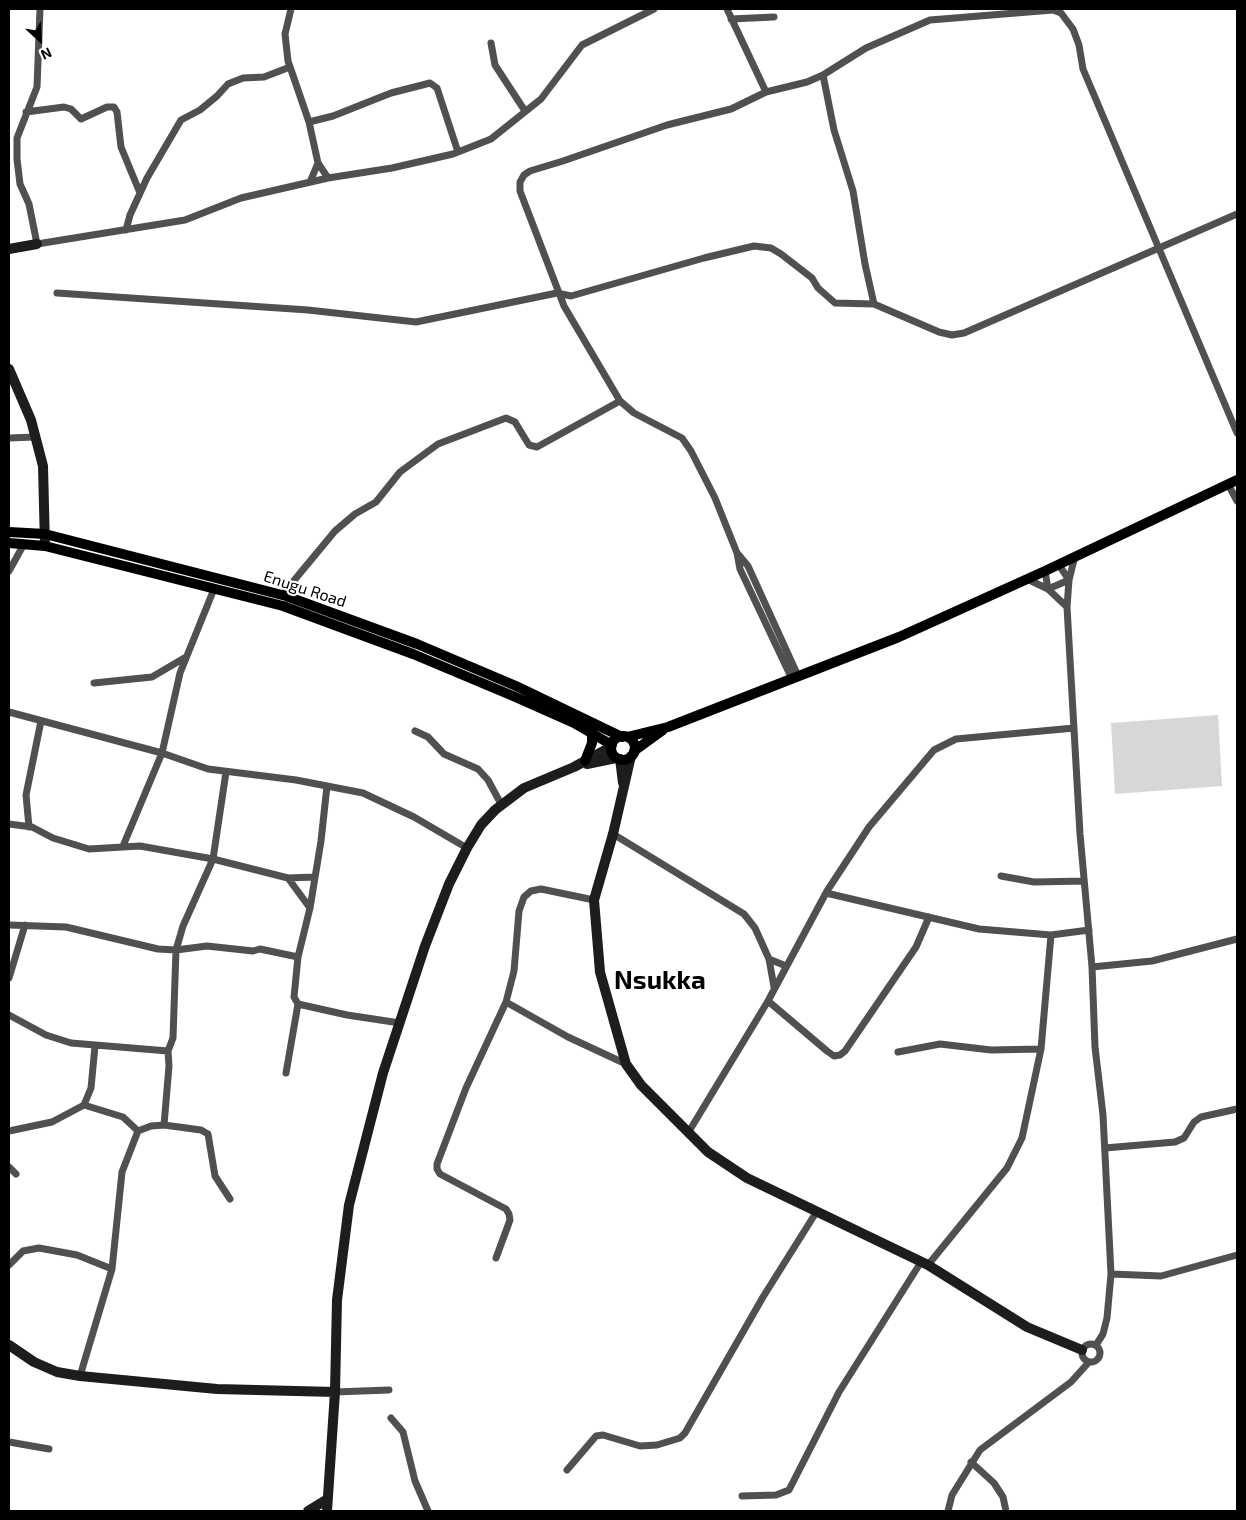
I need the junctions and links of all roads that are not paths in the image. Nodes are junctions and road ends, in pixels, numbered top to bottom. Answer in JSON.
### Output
{"nodes":[{"id":1,"x":40,"y":9,"type":"edge"},
{"id":2,"x":291,"y":9,"type":"edge"},
{"id":3,"x":654,"y":9,"type":"edge"},
{"id":4,"x":727,"y":9,"type":"edge"},
{"id":5,"x":774,"y":16,"type":"dead end"},
{"id":6,"x":731,"y":19,"type":"junction"},
{"id":7,"x":491,"y":43,"type":"dead end"},
{"id":8,"x":290,"y":67,"type":"junction"},
{"id":9,"x":823,"y":75,"type":"junction"},
{"id":10,"x":766,"y":92,"type":"junction"},
{"id":11,"x":525,"y":111,"type":"junction"},
{"id":12,"x":26,"y":112,"type":"junction"},
{"id":13,"x":309,"y":122,"type":"junction"},
{"id":14,"x":458,"y":152,"type":"junction"},
{"id":15,"x":318,"y":163,"type":"junction"},
{"id":16,"x":328,"y":178,"type":"junction"},
{"id":17,"x":310,"y":182,"type":"junction"},
{"id":18,"x":140,"y":193,"type":"junction"},
{"id":19,"x":1237,"y":214,"type":"edge"},
{"id":20,"x":126,"y":230,"type":"junction"},
{"id":21,"x":36,"y":244,"type":"junction"},
{"id":22,"x":1158,"y":248,"type":"junction"},
{"id":23,"x":9,"y":249,"type":"edge"},
{"id":24,"x":57,"y":293,"type":"dead end"},
{"id":25,"x":557,"y":293,"type":"junction"},
{"id":26,"x":571,"y":296,"type":"junction"},
{"id":27,"x":874,"y":304,"type":"junction"},
{"id":28,"x":564,"y":306,"type":"junction"},
{"id":29,"x":9,"y":369,"type":"edge"},
{"id":30,"x":620,"y":401,"type":"junction"},
{"id":31,"x":1237,"y":433,"type":"edge"},
{"id":32,"x":35,"y":437,"type":"junction"},
{"id":33,"x":9,"y":438,"type":"edge"},
{"id":34,"x":1233,"y":482,"type":"edge"},
{"id":35,"x":1237,"y":502,"type":"edge"},
{"id":36,"x":9,"y":532,"type":"edge"},
{"id":37,"x":45,"y":534,"type":"junction"},
{"id":38,"x":9,"y":543,"type":"edge"},
{"id":39,"x":24,"y":544,"type":"junction"},
{"id":40,"x":45,"y":546,"type":"junction"},
{"id":41,"x":1075,"y":556,"type":"junction"},
{"id":42,"x":1059,"y":564,"type":"junction"},
{"id":43,"x":9,"y":571,"type":"edge"},
{"id":44,"x":1045,"y":571,"type":"junction"},
{"id":45,"x":1027,"y":579,"type":"junction"},
{"id":46,"x":1069,"y":580,"type":"junction"},
{"id":47,"x":214,"y":589,"type":"junction"},
{"id":48,"x":1048,"y":589,"type":"junction"},
{"id":49,"x":282,"y":595,"type":"junction"},
{"id":50,"x":1067,"y":607,"type":"junction"},
{"id":51,"x":186,"y":657,"type":"junction"},
{"id":52,"x":795,"y":677,"type":"junction"},
{"id":53,"x":94,"y":683,"type":"dead end"},
{"id":54,"x":9,"y":712,"type":"edge"},
{"id":55,"x":41,"y":720,"type":"junction"},
{"id":56,"x":668,"y":727,"type":"junction"},
{"id":57,"x":1074,"y":728,"type":"junction"},
{"id":58,"x":416,"y":731,"type":"dead end"},
{"id":59,"x":592,"y":733,"type":"junction"},
{"id":60,"x":624,"y":737,"type":"junction"},
{"id":61,"x":611,"y":746,"type":"junction"},
{"id":62,"x":162,"y":753,"type":"junction"},
{"id":63,"x":632,"y":754,"type":"junction"},
{"id":64,"x":618,"y":758,"type":"junction"},
{"id":65,"x":585,"y":761,"type":"junction"},
{"id":66,"x":574,"y":767,"type":"junction"},
{"id":67,"x":226,"y":772,"type":"junction"},
{"id":68,"x":624,"y":785,"type":"junction"},
{"id":69,"x":327,"y":786,"type":"junction"},
{"id":70,"x":501,"y":804,"type":"junction"},
{"id":71,"x":9,"y":824,"type":"edge"},
{"id":72,"x":29,"y":827,"type":"junction"},
{"id":73,"x":613,"y":834,"type":"junction"},
{"id":74,"x":123,"y":846,"type":"junction"},
{"id":75,"x":467,"y":848,"type":"junction"},
{"id":76,"x":213,"y":859,"type":"junction"},
{"id":77,"x":1001,"y":876,"type":"dead end"},
{"id":78,"x":315,"y":877,"type":"junction"},
{"id":79,"x":288,"y":878,"type":"junction"},
{"id":80,"x":1084,"y":881,"type":"junction"},
{"id":81,"x":826,"y":893,"type":"junction"},
{"id":82,"x":594,"y":900,"type":"junction"},
{"id":83,"x":310,"y":908,"type":"junction"},
{"id":84,"x":929,"y":917,"type":"junction"},
{"id":85,"x":9,"y":925,"type":"edge"},
{"id":86,"x":25,"y":925,"type":"junction"},
{"id":87,"x":1089,"y":930,"type":"junction"},
{"id":88,"x":1051,"y":935,"type":"junction"},
{"id":89,"x":1237,"y":939,"type":"edge"},
{"id":90,"x":176,"y":950,"type":"junction"},
{"id":91,"x":298,"y":957,"type":"junction"},
{"id":92,"x":769,"y":959,"type":"junction"},
{"id":93,"x":786,"y":966,"type":"junction"},
{"id":94,"x":1092,"y":967,"type":"junction"},
{"id":95,"x":9,"y":978,"type":"edge"},
{"id":96,"x":774,"y":988,"type":"junction"},
{"id":97,"x":768,"y":1001,"type":"junction"},
{"id":98,"x":506,"y":1002,"type":"junction"},
{"id":99,"x":298,"y":1004,"type":"junction"},
{"id":100,"x":9,"y":1014,"type":"edge"},
{"id":101,"x":400,"y":1022,"type":"junction"},
{"id":102,"x":95,"y":1046,"type":"junction"},
{"id":103,"x":1041,"y":1049,"type":"junction"},
{"id":104,"x":168,"y":1051,"type":"junction"},
{"id":105,"x":898,"y":1052,"type":"dead end"},
{"id":106,"x":626,"y":1064,"type":"junction"},
{"id":107,"x":286,"y":1073,"type":"dead end"},
{"id":108,"x":84,"y":1105,"type":"junction"},
{"id":109,"x":1237,"y":1109,"type":"edge"},
{"id":110,"x":164,"y":1125,"type":"junction"},
{"id":111,"x":9,"y":1131,"type":"edge"},
{"id":112,"x":138,"y":1131,"type":"junction"},
{"id":113,"x":688,"y":1133,"type":"junction"},
{"id":114,"x":1105,"y":1148,"type":"junction"},
{"id":115,"x":9,"y":1167,"type":"edge"},
{"id":116,"x":16,"y":1174,"type":"dead end"},
{"id":117,"x":230,"y":1199,"type":"dead end"},
{"id":118,"x":817,"y":1211,"type":"junction"},
{"id":119,"x":1237,"y":1255,"type":"edge"},
{"id":120,"x":496,"y":1258,"type":"dead end"},
{"id":121,"x":924,"y":1263,"type":"junction"},
{"id":122,"x":9,"y":1265,"type":"edge"},
{"id":123,"x":112,"y":1269,"type":"junction"},
{"id":124,"x":1111,"y":1274,"type":"junction"},
{"id":125,"x":9,"y":1345,"type":"edge"},
{"id":126,"x":1096,"y":1345,"type":"junction"},
{"id":127,"x":1082,"y":1350,"type":"junction"},
{"id":128,"x":1089,"y":1362,"type":"junction"},
{"id":129,"x":80,"y":1376,"type":"junction"},
{"id":130,"x":389,"y":1390,"type":"dead end"},
{"id":131,"x":335,"y":1392,"type":"junction"},
{"id":132,"x":391,"y":1418,"type":"dead end"},
{"id":133,"x":9,"y":1442,"type":"edge"},
{"id":134,"x":49,"y":1449,"type":"dead end"},
{"id":135,"x":971,"y":1462,"type":"junction"},
{"id":136,"x":567,"y":1470,"type":"dead end"},
{"id":137,"x":742,"y":1496,"type":"dead end"},
{"id":138,"x":326,"y":1500,"type":"junction"},
{"id":139,"x":308,"y":1511,"type":"edge"},
{"id":140,"x":327,"y":1511,"type":"edge"},
{"id":141,"x":428,"y":1511,"type":"edge"},
{"id":142,"x":948,"y":1511,"type":"edge"},
{"id":143,"x":1006,"y":1511,"type":"edge"}],
"edges":[{"from":1,"to":12,"type":"street"},
{"from":2,"to":8,"type":"street"},
{"from":3,"to":11,"type":"street"},
{"from":4,"to":6,"type":"street"},
{"from":5,"to":6,"type":"street"},
{"from":6,"to":10,"type":"street"},
{"from":7,"to":11,"type":"street"},
{"from":8,"to":13,"type":"street"},
{"from":8,"to":18,"type":"street"},
{"from":9,"to":10,"type":"street"},
{"from":9,"to":22,"type":"street"},
{"from":9,"to":27,"type":"street"},
{"from":10,"to":25,"type":"street"},
{"from":11,"to":14,"type":"street"},
{"from":12,"to":18,"type":"street"},
{"from":12,"to":21,"type":"street"},
{"from":13,"to":14,"type":"street"},
{"from":13,"to":15,"type":"street"},
{"from":14,"to":16,"type":"street"},
{"from":15,"to":16,"type":"street"},
{"from":15,"to":17,"type":"street"},
{"from":16,"to":17,"type":"street"},
{"from":17,"to":20,"type":"street"},
{"from":18,"to":20,"type":"street"},
{"from":19,"to":22,"type":"street"},
{"from":20,"to":21,"type":"street"},
{"from":21,"to":23,"type":"street"},
{"from":22,"to":27,"type":"street"},
{"from":22,"to":31,"type":"street"},
{"from":24,"to":25,"type":"street"},
{"from":25,"to":26,"type":"street"},
{"from":25,"to":28,"type":"street"},
{"from":26,"to":27,"type":"street"},
{"from":26,"to":28,"type":"street"},
{"from":28,"to":30,"type":"street"},
{"from":29,"to":32,"type":"street"},
{"from":30,"to":49,"type":"street"},
{"from":30,"to":52,"type":"street"},
{"from":32,"to":33,"type":"street"},
{"from":32,"to":37,"type":"street"},
{"from":34,"to":35,"type":"street"},
{"from":34,"to":41,"type":"main road"},
{"from":36,"to":37,"type":"main road","name":"Enugu Road"},
{"from":37,"to":40,"type":"street"},
{"from":37,"to":49,"type":"main road","name":"Enugu Road"},
{"from":38,"to":39,"type":"main road"},
{"from":39,"to":40,"type":"main road"},
{"from":39,"to":43,"type":"street"},
{"from":40,"to":47,"type":"main road"},
{"from":41,"to":42,"type":"main road"},
{"from":41,"to":46,"type":"street"},
{"from":42,"to":44,"type":"main road"},
{"from":42,"to":46,"type":"street"},
{"from":44,"to":45,"type":"main road"},
{"from":44,"to":48,"type":"street"},
{"from":45,"to":48,"type":"street"},
{"from":45,"to":52,"type":"main road"},
{"from":46,"to":48,"type":"street"},
{"from":46,"to":50,"type":"street"},
{"from":47,"to":51,"type":"street"},
{"from":47,"to":59,"type":"main road"},
{"from":48,"to":50,"type":"street"},
{"from":49,"to":60,"type":"main road","name":"Enugu Road"},
{"from":50,"to":57,"type":"street"},
{"from":51,"to":53,"type":"street"},
{"from":51,"to":62,"type":"street"},
{"from":52,"to":56,"type":"main road"},
{"from":54,"to":55,"type":"street"},
{"from":55,"to":62,"type":"street"},
{"from":55,"to":72,"type":"street"},
{"from":56,"to":60,"type":"main road"},
{"from":56,"to":63,"type":"main road"},
{"from":57,"to":80,"type":"street"},
{"from":57,"to":81,"type":"street"},
{"from":58,"to":70,"type":"street"},
{"from":59,"to":61,"type":"main road"},
{"from":59,"to":65,"type":"main road"},
{"from":60,"to":61,"type":"main road"},
{"from":60,"to":63,"type":"main road"},
{"from":61,"to":64,"type":"main road"},
{"from":61,"to":65,"type":"street"},
{"from":62,"to":67,"type":"street"},
{"from":62,"to":74,"type":"street"},
{"from":63,"to":64,"type":"main road"},
{"from":63,"to":68,"type":"street"},
{"from":64,"to":66,"type":"street"},
{"from":64,"to":68,"type":"street"},
{"from":65,"to":66,"type":"street"},
{"from":66,"to":70,"type":"street"},
{"from":67,"to":69,"type":"street"},
{"from":67,"to":76,"type":"street"},
{"from":68,"to":73,"type":"street"},
{"from":69,"to":75,"type":"street"},
{"from":69,"to":78,"type":"street"},
{"from":70,"to":75,"type":"street"},
{"from":71,"to":72,"type":"street"},
{"from":72,"to":74,"type":"street"},
{"from":73,"to":82,"type":"street"},
{"from":73,"to":92,"type":"street"},
{"from":74,"to":76,"type":"street"},
{"from":75,"to":101,"type":"street"},
{"from":76,"to":79,"type":"street"},
{"from":76,"to":90,"type":"street"},
{"from":77,"to":80,"type":"street"},
{"from":78,"to":79,"type":"street"},
{"from":78,"to":83,"type":"street"},
{"from":79,"to":83,"type":"street"},
{"from":80,"to":87,"type":"street"},
{"from":81,"to":84,"type":"street"},
{"from":81,"to":93,"type":"street"},
{"from":82,"to":98,"type":"street"},
{"from":82,"to":106,"type":"street"},
{"from":83,"to":91,"type":"street"},
{"from":84,"to":88,"type":"street"},
{"from":84,"to":97,"type":"street"},
{"from":85,"to":86,"type":"street"},
{"from":86,"to":90,"type":"street"},
{"from":86,"to":95,"type":"street"},
{"from":87,"to":88,"type":"street"},
{"from":87,"to":94,"type":"street"},
{"from":88,"to":103,"type":"street"},
{"from":89,"to":94,"type":"street"},
{"from":90,"to":91,"type":"street"},
{"from":90,"to":104,"type":"street"},
{"from":91,"to":99,"type":"street"},
{"from":92,"to":93,"type":"street"},
{"from":92,"to":96,"type":"street"},
{"from":93,"to":96,"type":"street"},
{"from":94,"to":114,"type":"street"},
{"from":96,"to":97,"type":"street"},
{"from":97,"to":113,"type":"street"},
{"from":98,"to":106,"type":"street"},
{"from":98,"to":120,"type":"street"},
{"from":99,"to":101,"type":"street"},
{"from":99,"to":107,"type":"street"},
{"from":100,"to":102,"type":"street"},
{"from":101,"to":131,"type":"street"},
{"from":102,"to":104,"type":"street"},
{"from":102,"to":108,"type":"street"},
{"from":103,"to":105,"type":"street"},
{"from":103,"to":121,"type":"street"},
{"from":104,"to":110,"type":"street"},
{"from":106,"to":113,"type":"street"},
{"from":108,"to":111,"type":"street"},
{"from":108,"to":112,"type":"street"},
{"from":109,"to":114,"type":"street"},
{"from":110,"to":112,"type":"street"},
{"from":110,"to":117,"type":"street"},
{"from":112,"to":123,"type":"street"},
{"from":113,"to":118,"type":"street"},
{"from":114,"to":124,"type":"street"},
{"from":115,"to":116,"type":"street"},
{"from":118,"to":121,"type":"street"},
{"from":118,"to":136,"type":"street"},
{"from":119,"to":124,"type":"street"},
{"from":121,"to":127,"type":"street"},
{"from":121,"to":137,"type":"street"},
{"from":122,"to":123,"type":"street"},
{"from":123,"to":129,"type":"street"},
{"from":124,"to":126,"type":"street"},
{"from":125,"to":129,"type":"street"},
{"from":126,"to":127,"type":"street"},
{"from":126,"to":128,"type":"street"},
{"from":127,"to":128,"type":"street"},
{"from":128,"to":135,"type":"street"},
{"from":129,"to":131,"type":"street"},
{"from":130,"to":131,"type":"street"},
{"from":131,"to":138,"type":"street"},
{"from":132,"to":141,"type":"street"},
{"from":133,"to":134,"type":"street"},
{"from":135,"to":142,"type":"street"},
{"from":135,"to":143,"type":"street"},
{"from":138,"to":139,"type":"street"},
{"from":138,"to":140,"type":"street"}]}
